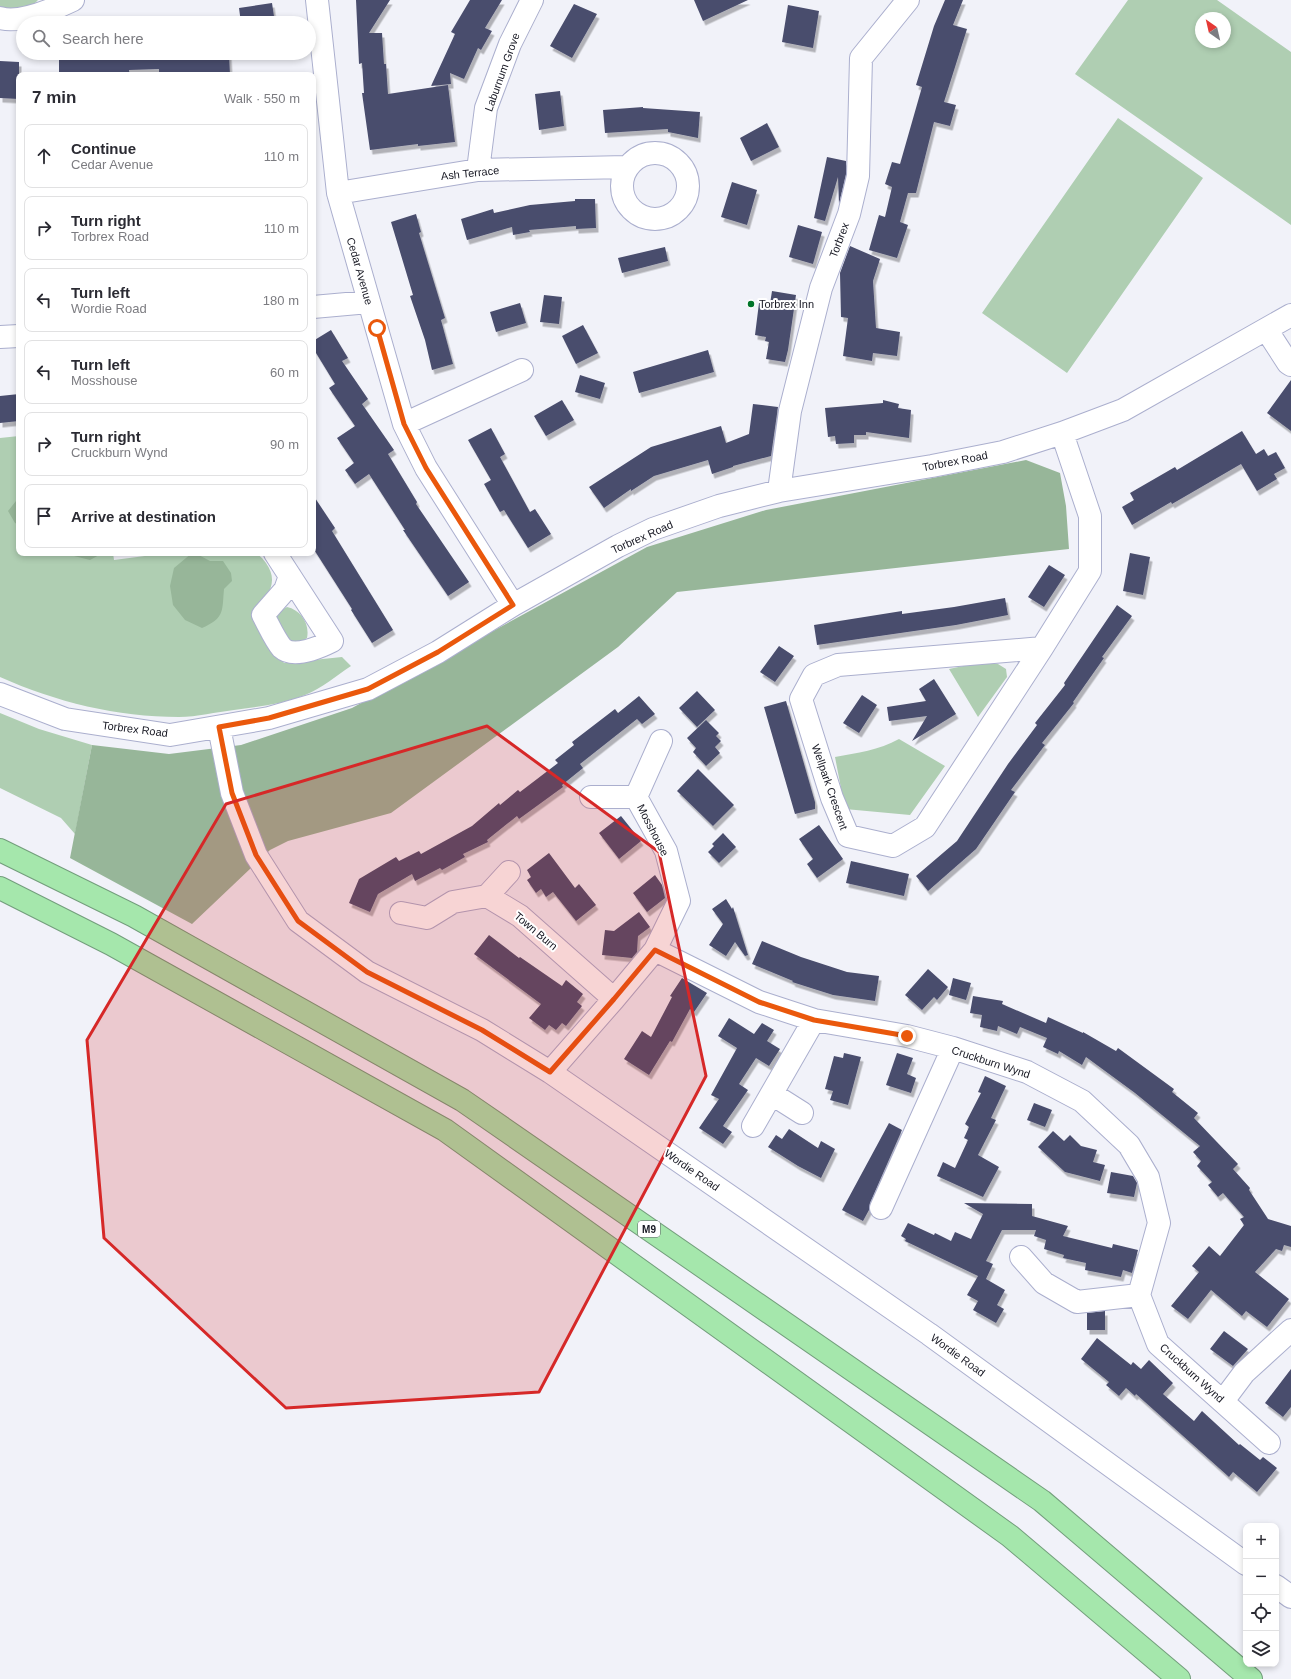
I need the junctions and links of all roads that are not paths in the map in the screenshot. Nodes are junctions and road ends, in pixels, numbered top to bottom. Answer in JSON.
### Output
{"nodes":[{"id":1,"x":73,"y":0,"type":"edge"},
{"id":2,"x":317,"y":0,"type":"edge"},
{"id":3,"x":532,"y":0,"type":"edge"},
{"id":4,"x":908,"y":0,"type":"edge"},
{"id":5,"x":29,"y":16,"type":"edge"},
{"id":6,"x":0,"y":18,"type":"edge"},
{"id":7,"x":16,"y":19,"type":"edge"},
{"id":8,"x":627,"y":167,"type":"dead end"},
{"id":9,"x":478,"y":170,"type":"junction"},
{"id":10,"x":338,"y":193,"type":"junction"},
{"id":11,"x":369,"y":302,"type":"junction"},
{"id":12,"x":316,"y":307,"type":"edge"},
{"id":13,"x":1291,"y":315,"type":"edge"},
{"id":14,"x":1266,"y":329,"type":"junction"},
{"id":15,"x":16,"y":336,"type":"edge"},
{"id":16,"x":0,"y":337,"type":"edge"},
{"id":17,"x":1291,"y":365,"type":"edge"},
{"id":18,"x":522,"y":370,"type":"dead end"},
{"id":19,"x":404,"y":424,"type":"junction"},
{"id":20,"x":1062,"y":433,"type":"junction"},
{"id":21,"x":779,"y":491,"type":"junction"},
{"id":22,"x":277,"y":556,"type":"edge"},
{"id":23,"x":290,"y":576,"type":"dead end"},
{"id":24,"x":513,"y":605,"type":"junction"},
{"id":25,"x":1042,"y":648,"type":"junction"},
{"id":26,"x":0,"y":694,"type":"edge"},
{"id":27,"x":219,"y":727,"type":"junction"},
{"id":28,"x":661,"y":741,"type":"dead end"},
{"id":29,"x":590,"y":797,"type":"dead end"},
{"id":30,"x":636,"y":797,"type":"junction"},
{"id":31,"x":0,"y":850,"type":"edge"},
{"id":32,"x":509,"y":872,"type":"dead end"},
{"id":33,"x":0,"y":888,"type":"edge"},
{"id":34,"x":487,"y":896,"type":"junction"},
{"id":35,"x":401,"y":913,"type":"dead end"},
{"id":36,"x":655,"y":950,"type":"junction"},
{"id":37,"x":614,"y":999,"type":"junction"},
{"id":38,"x":814,"y":1020,"type":"junction"},
{"id":39,"x":953,"y":1048,"type":"junction"},
{"id":40,"x":550,"y":1072,"type":"junction"},
{"id":41,"x":772,"y":1094,"type":"junction"},
{"id":42,"x":802,"y":1113,"type":"dead end"},
{"id":43,"x":753,"y":1126,"type":"dead end"},
{"id":44,"x":881,"y":1208,"type":"dead end"},
{"id":45,"x":1021,"y":1257,"type":"dead end"},
{"id":46,"x":1139,"y":1295,"type":"junction"},
{"id":47,"x":1291,"y":1330,"type":"edge"},
{"id":48,"x":1223,"y":1401,"type":"junction"},
{"id":49,"x":1269,"y":1443,"type":"dead end"},
{"id":50,"x":1243,"y":1562,"type":"edge"},
{"id":51,"x":1279,"y":1588,"type":"edge"},
{"id":52,"x":1291,"y":1597,"type":"edge"},
{"id":53,"x":1179,"y":1679,"type":"edge"},
{"id":54,"x":1251,"y":1679,"type":"edge"}],
"edges":[{"from":1,"to":5,"type":"street"},
{"from":2,"to":10,"type":"street","name":"Cedar Avenue"},
{"from":3,"to":9,"type":"street","name":"Laburnum Grove"},
{"from":4,"to":21,"type":"street","name":"Torbrex"},
{"from":6,"to":7,"type":"street"},
{"from":8,"to":9,"type":"street","name":"Ash Terrace"},
{"from":9,"to":10,"type":"street","name":"Ash Terrace"},
{"from":10,"to":11,"type":"street","name":"Cedar Avenue"},
{"from":11,"to":12,"type":"street"},
{"from":11,"to":19,"type":"street","name":"Cedar Avenue"},
{"from":13,"to":14,"type":"street","name":"Torbrex Road"},
{"from":14,"to":17,"type":"street"},
{"from":14,"to":20,"type":"street","name":"Torbrex Road"},
{"from":15,"to":16,"type":"street"},
{"from":18,"to":19,"type":"street"},
{"from":19,"to":24,"type":"street","name":"Cedar Avenue"},
{"from":20,"to":21,"type":"street","name":"Torbrex Road"},
{"from":20,"to":25,"type":"street","name":"Wellpark Crescent"},
{"from":21,"to":24,"type":"street","name":"Torbrex Road"},
{"from":22,"to":23,"type":"street"},
{"from":24,"to":27,"type":"street","name":"Torbrex Road"},
{"from":25,"to":25,"type":"street","name":"Wellpark Crescent"},
{"from":26,"to":27,"type":"street","name":"Torbrex Road"},
{"from":27,"to":40,"type":"street","name":"Wordie Road"},
{"from":28,"to":30,"type":"street","name":"Mosshouse"},
{"from":29,"to":30,"type":"street"},
{"from":30,"to":36,"type":"street","name":"Mosshouse"},
{"from":31,"to":54,"type":"highway","number":"M9"},
{"from":32,"to":34,"type":"street"},
{"from":33,"to":53,"type":"highway"},
{"from":34,"to":35,"type":"street"},
{"from":34,"to":37,"type":"street","name":"Town Burn"},
{"from":36,"to":37,"type":"street","name":"Mosshouse"},
{"from":36,"to":38,"type":"street","name":"Cruckburn Wynd"},
{"from":37,"to":40,"type":"street","name":"Mosshouse"},
{"from":38,"to":39,"type":"street","name":"Cruckburn Wynd"},
{"from":38,"to":41,"type":"street"},
{"from":39,"to":44,"type":"street"},
{"from":39,"to":46,"type":"street","name":"Cruckburn Wynd"},
{"from":40,"to":50,"type":"street","name":"Wordie Road"},
{"from":41,"to":42,"type":"street"},
{"from":41,"to":43,"type":"street"},
{"from":45,"to":46,"type":"street"},
{"from":46,"to":48,"type":"street","name":"Cruckburn Wynd"},
{"from":47,"to":48,"type":"street"},
{"from":48,"to":49,"type":"street","name":"Cruckburn Wynd"},
{"from":51,"to":52,"type":"street"}]}
